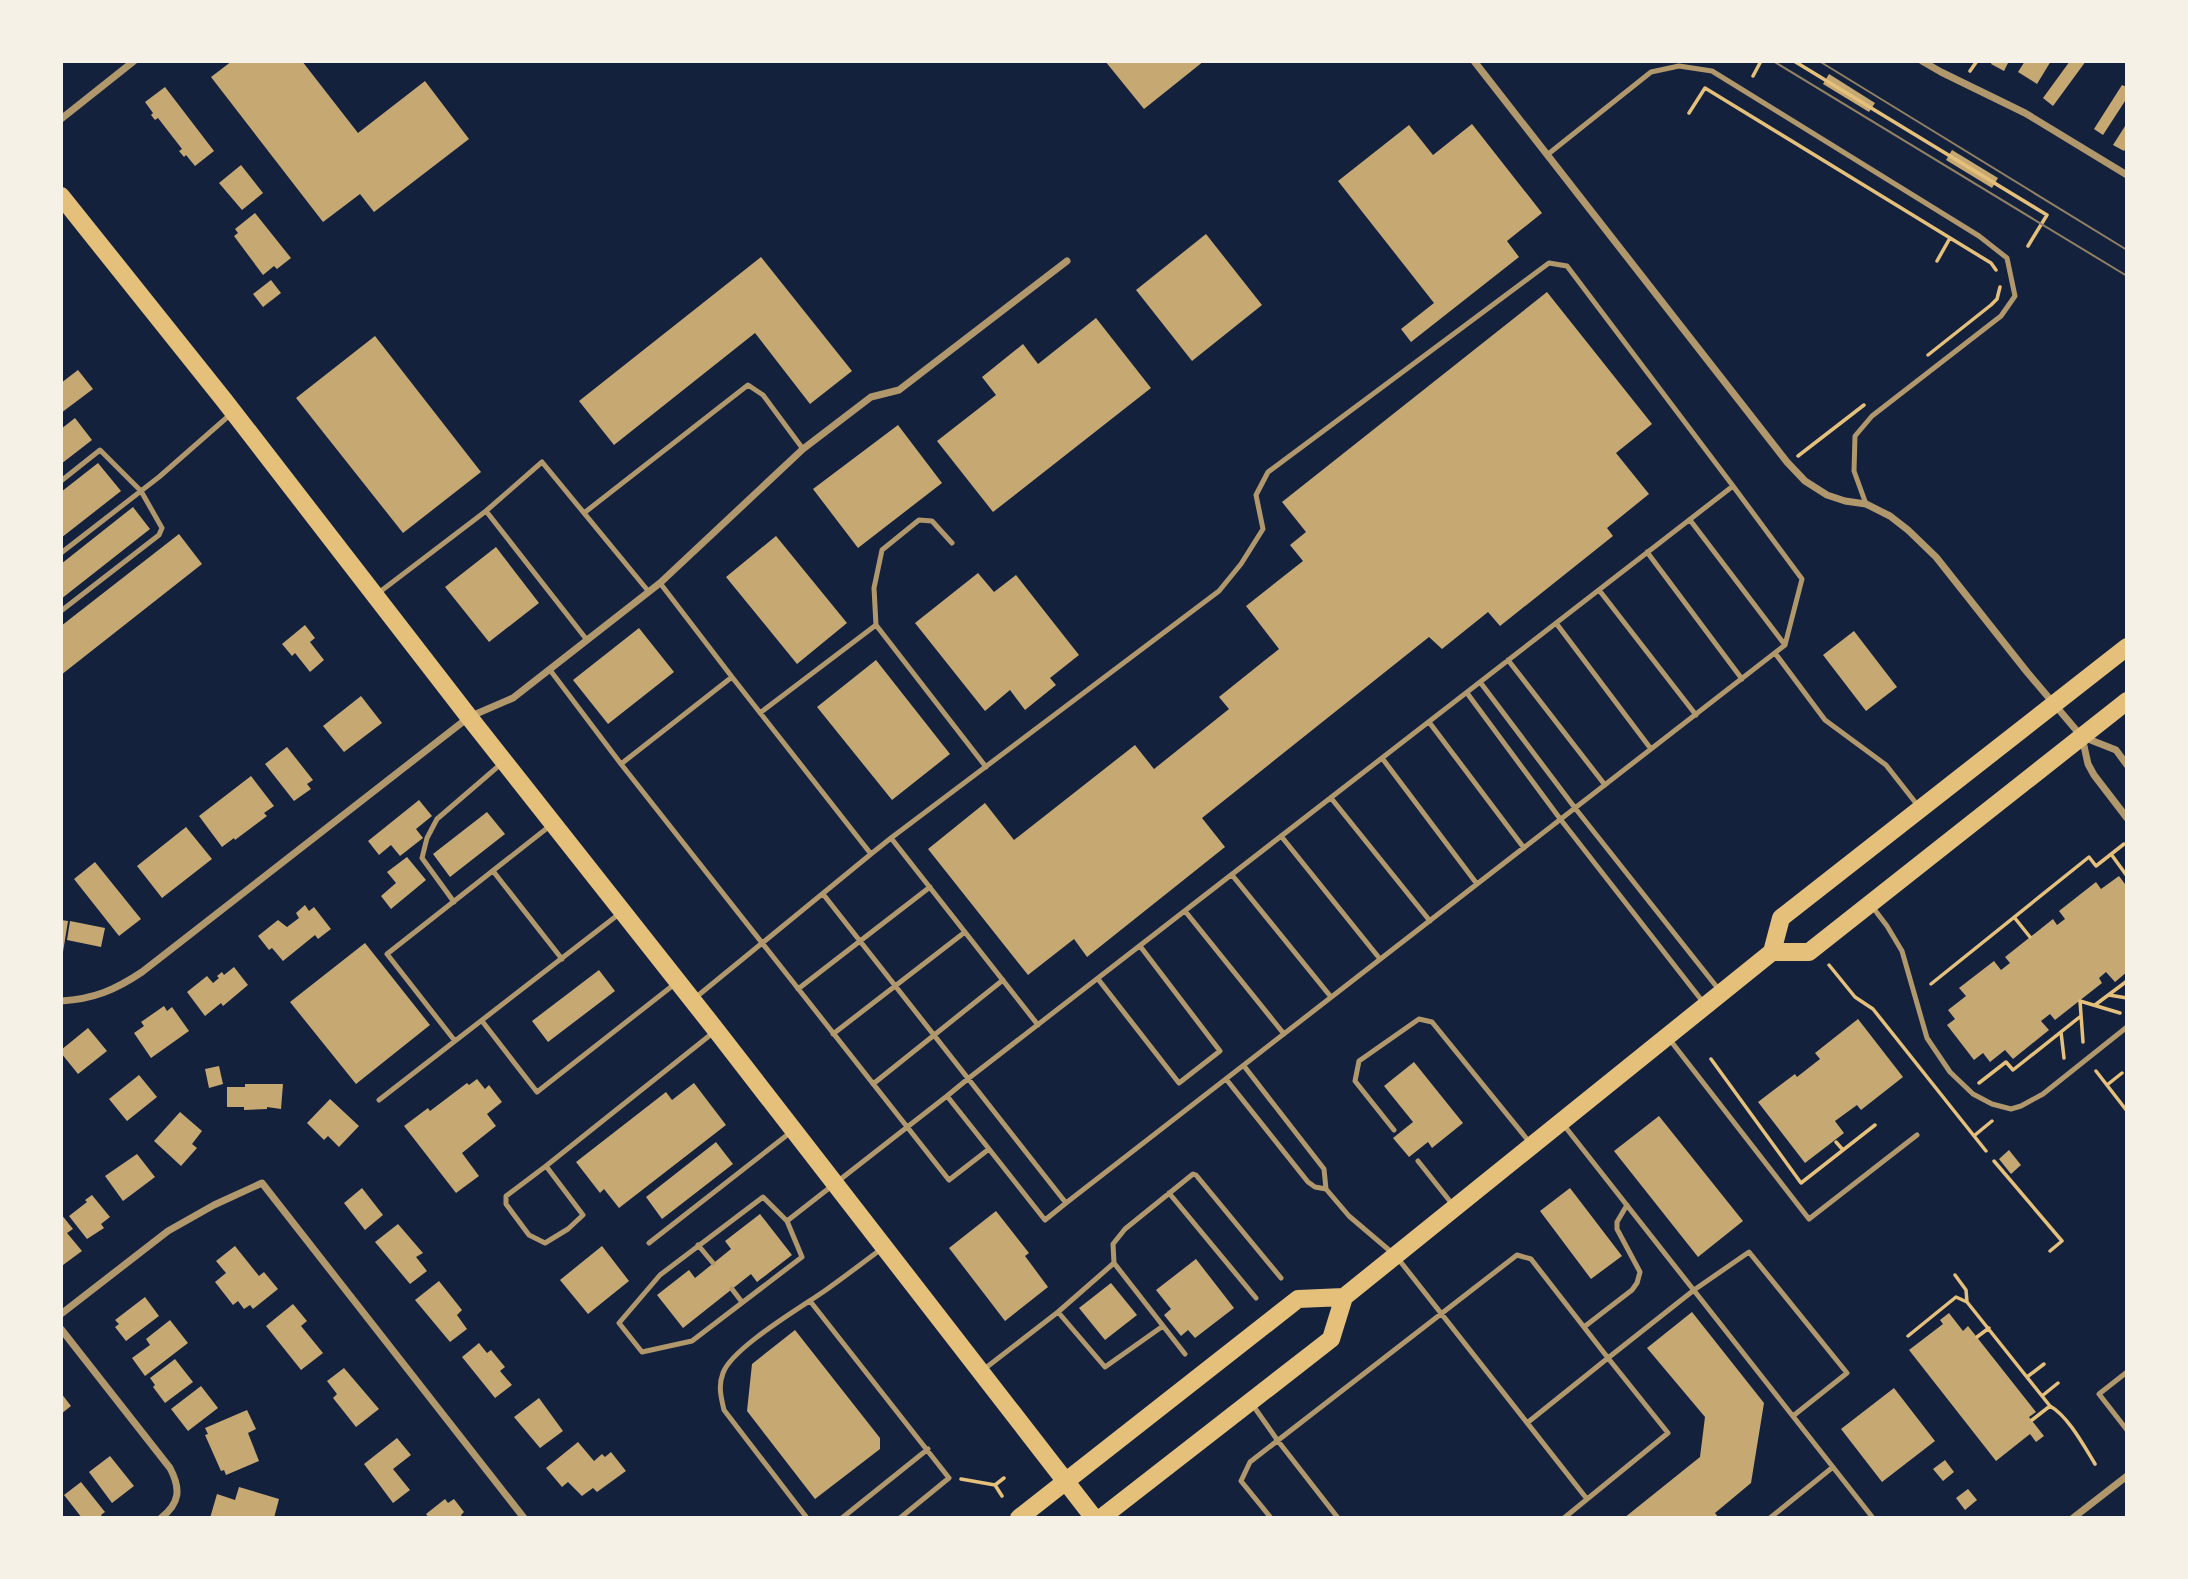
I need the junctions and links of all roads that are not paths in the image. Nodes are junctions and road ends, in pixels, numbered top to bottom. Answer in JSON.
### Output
{"nodes":[{"id":1,"x":134,"y":61,"type":"edge"},
{"id":2,"x":1474,"y":61,"type":"edge"},
{"id":3,"x":1923,"y":61,"type":"edge"},
{"id":4,"x":61,"y":119,"type":"edge"},
{"id":5,"x":1547,"y":155,"type":"junction"},
{"id":6,"x":2127,"y":175,"type":"edge"},
{"id":7,"x":61,"y":195,"type":"edge"},
{"id":8,"x":1067,"y":261,"type":"dead end"},
{"id":9,"x":234,"y":412,"type":"junction"},
{"id":10,"x":803,"y":449,"type":"junction"},
{"id":11,"x":61,"y":481,"type":"edge"},
{"id":12,"x":1733,"y":486,"type":"junction"},
{"id":13,"x":141,"y":491,"type":"junction"},
{"id":14,"x":1866,"y":503,"type":"junction"},
{"id":15,"x":486,"y":511,"type":"junction"},
{"id":16,"x":584,"y":513,"type":"junction"},
{"id":17,"x":1690,"y":520,"type":"junction"},
{"id":18,"x":952,"y":543,"type":"dead end"},
{"id":19,"x":1647,"y":552,"type":"junction"},
{"id":20,"x":61,"y":553,"type":"edge"},
{"id":21,"x":660,"y":583,"type":"junction"},
{"id":22,"x":1599,"y":590,"type":"junction"},
{"id":23,"x":649,"y":592,"type":"junction"},
{"id":24,"x":375,"y":595,"type":"junction"},
{"id":25,"x":61,"y":611,"type":"edge"},
{"id":26,"x":1556,"y":623,"type":"junction"},
{"id":27,"x":876,"y":625,"type":"junction"},
{"id":28,"x":587,"y":640,"type":"junction"},
{"id":29,"x":1786,"y":645,"type":"junction"},
{"id":30,"x":2127,"y":647,"type":"edge"},
{"id":31,"x":1775,"y":653,"type":"junction"},
{"id":32,"x":1508,"y":660,"type":"junction"},
{"id":33,"x":550,"y":670,"type":"junction"},
{"id":34,"x":732,"y":677,"type":"junction"},
{"id":35,"x":1742,"y":679,"type":"junction"},
{"id":36,"x":1480,"y":682,"type":"junction"},
{"id":37,"x":1467,"y":693,"type":"junction"},
{"id":38,"x":2127,"y":701,"type":"edge"},
{"id":39,"x":2054,"y":704,"type":"junction"},
{"id":40,"x":760,"y":713,"type":"junction"},
{"id":41,"x":1696,"y":715,"type":"junction"},
{"id":42,"x":469,"y":716,"type":"junction"},
{"id":43,"x":1429,"y":722,"type":"junction"},
{"id":44,"x":2082,"y":737,"type":"junction"},
{"id":45,"x":1651,"y":749,"type":"junction"},
{"id":46,"x":1382,"y":758,"type":"junction"},
{"id":47,"x":504,"y":761,"type":"junction"},
{"id":48,"x":621,"y":764,"type":"junction"},
{"id":49,"x":2127,"y":765,"type":"edge"},
{"id":50,"x":986,"y":767,"type":"junction"},
{"id":51,"x":1605,"y":785,"type":"junction"},
{"id":52,"x":1331,"y":798,"type":"junction"},
{"id":53,"x":1575,"y":808,"type":"junction"},
{"id":54,"x":1921,"y":809,"type":"junction"},
{"id":55,"x":2127,"y":818,"type":"edge"},
{"id":56,"x":1561,"y":820,"type":"junction"},
{"id":57,"x":554,"y":824,"type":"junction"},
{"id":58,"x":1281,"y":836,"type":"junction"},
{"id":59,"x":891,"y":838,"type":"junction"},
{"id":60,"x":1524,"y":848,"type":"junction"},
{"id":61,"x":872,"y":854,"type":"junction"},
{"id":62,"x":493,"y":871,"type":"junction"},
{"id":63,"x":1232,"y":875,"type":"junction"},
{"id":64,"x":1477,"y":884,"type":"junction"},
{"id":65,"x":930,"y":887,"type":"junction"},
{"id":66,"x":823,"y":894,"type":"junction"},
{"id":67,"x":454,"y":902,"type":"junction"},
{"id":68,"x":1870,"y":904,"type":"junction"},
{"id":69,"x":623,"y":911,"type":"junction"},
{"id":70,"x":1185,"y":911,"type":"junction"},
{"id":71,"x":1430,"y":920,"type":"junction"},
{"id":72,"x":965,"y":932,"type":"junction"},
{"id":73,"x":860,"y":940,"type":"junction"},
{"id":74,"x":762,"y":943,"type":"junction"},
{"id":75,"x":1140,"y":946,"type":"junction"},
{"id":76,"x":1772,"y":952,"type":"junction"},
{"id":77,"x":562,"y":959,"type":"junction"},
{"id":78,"x":1380,"y":960,"type":"junction"},
{"id":79,"x":1098,"y":979,"type":"junction"},
{"id":80,"x":1003,"y":980,"type":"junction"},
{"id":81,"x":678,"y":981,"type":"junction"},
{"id":82,"x":896,"y":985,"type":"junction"},
{"id":83,"x":798,"y":989,"type":"junction"},
{"id":84,"x":1722,"y":994,"type":"junction"},
{"id":85,"x":1331,"y":997,"type":"junction"},
{"id":86,"x":692,"y":1000,"type":"junction"},
{"id":87,"x":61,"y":1001,"type":"edge"},
{"id":88,"x":1707,"y":1006,"type":"junction"},
{"id":89,"x":482,"y":1021,"type":"junction"},
{"id":90,"x":1038,"y":1025,"type":"junction"},
{"id":91,"x":2127,"y":1027,"type":"edge"},
{"id":92,"x":716,"y":1030,"type":"junction"},
{"id":93,"x":833,"y":1034,"type":"junction"},
{"id":94,"x":934,"y":1034,"type":"junction"},
{"id":95,"x":1284,"y":1034,"type":"junction"},
{"id":96,"x":1668,"y":1038,"type":"junction"},
{"id":97,"x":455,"y":1041,"type":"junction"},
{"id":98,"x":1244,"y":1066,"type":"junction"},
{"id":99,"x":969,"y":1079,"type":"junction"},
{"id":100,"x":1226,"y":1080,"type":"junction"},
{"id":101,"x":873,"y":1084,"type":"junction"},
{"id":102,"x":947,"y":1096,"type":"junction"},
{"id":103,"x":379,"y":1100,"type":"dead end"},
{"id":104,"x":1562,"y":1123,"type":"junction"},
{"id":105,"x":907,"y":1127,"type":"junction"},
{"id":106,"x":793,"y":1130,"type":"junction"},
{"id":107,"x":1394,"y":1130,"type":"dead end"},
{"id":108,"x":1917,"y":1135,"type":"dead end"},
{"id":109,"x":1533,"y":1146,"type":"junction"},
{"id":110,"x":989,"y":1149,"type":"junction"},
{"id":111,"x":1419,"y":1161,"type":"dead end"},
{"id":112,"x":546,"y":1166,"type":"junction"},
{"id":113,"x":835,"y":1183,"type":"junction"},
{"id":114,"x":1326,"y":1189,"type":"junction"},
{"id":115,"x":1169,"y":1194,"type":"junction"},
{"id":116,"x":1066,"y":1203,"type":"junction"},
{"id":117,"x":1627,"y":1205,"type":"junction"},
{"id":118,"x":1456,"y":1208,"type":"junction"},
{"id":119,"x":787,"y":1221,"type":"junction"},
{"id":120,"x":649,"y":1243,"type":"dead end"},
{"id":121,"x":698,"y":1245,"type":"junction"},
{"id":122,"x":884,"y":1247,"type":"junction"},
{"id":123,"x":1396,"y":1256,"type":"junction"},
{"id":124,"x":1114,"y":1263,"type":"junction"},
{"id":125,"x":713,"y":1264,"type":"dead end"},
{"id":126,"x":1281,"y":1278,"type":"dead end"},
{"id":127,"x":732,"y":1289,"type":"dead end"},
{"id":128,"x":1694,"y":1290,"type":"junction"},
{"id":129,"x":1344,"y":1297,"type":"junction"},
{"id":130,"x":1256,"y":1298,"type":"dead end"},
{"id":131,"x":810,"y":1301,"type":"junction"},
{"id":132,"x":743,"y":1302,"type":"junction"},
{"id":133,"x":1058,"y":1312,"type":"junction"},
{"id":134,"x":61,"y":1314,"type":"edge"},
{"id":135,"x":1441,"y":1314,"type":"junction"},
{"id":136,"x":1163,"y":1326,"type":"junction"},
{"id":137,"x":1584,"y":1327,"type":"junction"},
{"id":138,"x":61,"y":1329,"type":"edge"},
{"id":139,"x":1185,"y":1354,"type":"dead end"},
{"id":140,"x":1608,"y":1358,"type":"junction"},
{"id":141,"x":980,"y":1372,"type":"junction"},
{"id":142,"x":2127,"y":1372,"type":"edge"},
{"id":143,"x":1251,"y":1402,"type":"junction"},
{"id":144,"x":1793,"y":1416,"type":"junction"},
{"id":145,"x":1527,"y":1423,"type":"junction"},
{"id":146,"x":2127,"y":1430,"type":"edge"},
{"id":147,"x":1278,"y":1441,"type":"junction"},
{"id":148,"x":928,"y":1449,"type":"junction"},
{"id":149,"x":1833,"y":1467,"type":"junction"},
{"id":150,"x":2127,"y":1476,"type":"edge"},
{"id":151,"x":1066,"y":1481,"type":"junction"},
{"id":152,"x":1587,"y":1499,"type":"junction"},
{"id":153,"x":161,"y":1518,"type":"edge"},
{"id":154,"x":524,"y":1518,"type":"edge"},
{"id":155,"x":807,"y":1518,"type":"edge"},
{"id":156,"x":842,"y":1518,"type":"edge"},
{"id":157,"x":900,"y":1518,"type":"edge"},
{"id":158,"x":1019,"y":1518,"type":"edge"},
{"id":159,"x":1094,"y":1518,"type":"edge"},
{"id":160,"x":1101,"y":1518,"type":"edge"},
{"id":161,"x":1271,"y":1518,"type":"edge"},
{"id":162,"x":1338,"y":1518,"type":"edge"},
{"id":163,"x":1564,"y":1518,"type":"edge"},
{"id":164,"x":1770,"y":1518,"type":"edge"},
{"id":165,"x":1873,"y":1518,"type":"edge"},
{"id":166,"x":2073,"y":1518,"type":"edge"}],
"edges":[{"from":1,"to":4,"type":"street"},
{"from":2,"to":5,"type":"street"},
{"from":3,"to":6,"type":"street"},
{"from":5,"to":14,"type":"street"},
{"from":5,"to":14,"type":"lane"},
{"from":7,"to":9,"type":"main road"},
{"from":8,"to":10,"type":"street"},
{"from":9,"to":13,"type":"lane"},
{"from":9,"to":24,"type":"main road"},
{"from":10,"to":16,"type":"lane"},
{"from":10,"to":21,"type":"street"},
{"from":11,"to":13,"type":"lane"},
{"from":12,"to":17,"type":"lane"},
{"from":12,"to":29,"type":"lane"},
{"from":12,"to":50,"type":"lane"},
{"from":13,"to":20,"type":"lane"},
{"from":13,"to":25,"type":"lane"},
{"from":14,"to":39,"type":"street"},
{"from":15,"to":16,"type":"lane"},
{"from":15,"to":24,"type":"lane"},
{"from":15,"to":28,"type":"lane"},
{"from":16,"to":23,"type":"lane"},
{"from":17,"to":19,"type":"lane"},
{"from":17,"to":29,"type":"lane"},
{"from":18,"to":27,"type":"lane"},
{"from":19,"to":22,"type":"lane"},
{"from":19,"to":35,"type":"lane"},
{"from":21,"to":23,"type":"street"},
{"from":21,"to":34,"type":"lane"},
{"from":22,"to":26,"type":"lane"},
{"from":22,"to":41,"type":"lane"},
{"from":23,"to":28,"type":"street"},
{"from":24,"to":42,"type":"main road"},
{"from":26,"to":32,"type":"lane"},
{"from":26,"to":45,"type":"lane"},
{"from":27,"to":40,"type":"lane"},
{"from":27,"to":50,"type":"lane"},
{"from":28,"to":33,"type":"street"},
{"from":29,"to":31,"type":"lane"},
{"from":30,"to":39,"type":"main road"},
{"from":31,"to":35,"type":"lane"},
{"from":31,"to":54,"type":"lane"},
{"from":32,"to":36,"type":"lane"},
{"from":32,"to":51,"type":"lane"},
{"from":33,"to":42,"type":"street"},
{"from":33,"to":48,"type":"lane"},
{"from":34,"to":40,"type":"lane"},
{"from":34,"to":48,"type":"lane"},
{"from":35,"to":41,"type":"lane"},
{"from":36,"to":37,"type":"lane"},
{"from":36,"to":53,"type":"lane"},
{"from":37,"to":43,"type":"lane"},
{"from":37,"to":56,"type":"lane"},
{"from":38,"to":44,"type":"main road"},
{"from":39,"to":44,"type":"street"},
{"from":39,"to":54,"type":"main road"},
{"from":40,"to":61,"type":"lane"},
{"from":41,"to":45,"type":"lane"},
{"from":42,"to":47,"type":"main road"},
{"from":42,"to":87,"type":"street"},
{"from":43,"to":46,"type":"lane"},
{"from":43,"to":60,"type":"lane"},
{"from":44,"to":49,"type":"street"},
{"from":44,"to":55,"type":"street"},
{"from":44,"to":68,"type":"main road"},
{"from":45,"to":51,"type":"lane"},
{"from":46,"to":52,"type":"lane"},
{"from":46,"to":64,"type":"lane"},
{"from":47,"to":57,"type":"main road"},
{"from":47,"to":67,"type":"lane"},
{"from":48,"to":74,"type":"lane"},
{"from":50,"to":59,"type":"lane"},
{"from":51,"to":53,"type":"lane"},
{"from":52,"to":58,"type":"lane"},
{"from":52,"to":71,"type":"lane"},
{"from":53,"to":56,"type":"lane"},
{"from":53,"to":84,"type":"lane"},
{"from":54,"to":76,"type":"main road"},
{"from":56,"to":60,"type":"lane"},
{"from":56,"to":88,"type":"lane"},
{"from":57,"to":62,"type":"lane"},
{"from":57,"to":69,"type":"main road"},
{"from":58,"to":63,"type":"lane"},
{"from":58,"to":78,"type":"lane"},
{"from":59,"to":61,"type":"lane"},
{"from":59,"to":65,"type":"lane"},
{"from":60,"to":64,"type":"lane"},
{"from":61,"to":66,"type":"lane"},
{"from":62,"to":67,"type":"lane"},
{"from":62,"to":77,"type":"lane"},
{"from":63,"to":70,"type":"lane"},
{"from":63,"to":85,"type":"lane"},
{"from":64,"to":71,"type":"lane"},
{"from":65,"to":72,"type":"lane"},
{"from":65,"to":73,"type":"lane"},
{"from":66,"to":73,"type":"lane"},
{"from":66,"to":74,"type":"lane"},
{"from":67,"to":97,"type":"lane"},
{"from":68,"to":76,"type":"main road"},
{"from":68,"to":91,"type":"lane"},
{"from":69,"to":77,"type":"lane"},
{"from":69,"to":81,"type":"main road"},
{"from":70,"to":75,"type":"lane"},
{"from":70,"to":95,"type":"lane"},
{"from":71,"to":78,"type":"lane"},
{"from":72,"to":80,"type":"lane"},
{"from":72,"to":82,"type":"lane"},
{"from":73,"to":82,"type":"lane"},
{"from":73,"to":83,"type":"lane"},
{"from":74,"to":83,"type":"lane"},
{"from":74,"to":86,"type":"lane"},
{"from":75,"to":79,"type":"lane"},
{"from":75,"to":79,"type":"lane"},
{"from":76,"to":84,"type":"main road"},
{"from":77,"to":89,"type":"lane"},
{"from":78,"to":85,"type":"lane"},
{"from":79,"to":90,"type":"lane"},
{"from":80,"to":90,"type":"lane"},
{"from":80,"to":94,"type":"lane"},
{"from":81,"to":86,"type":"main road"},
{"from":81,"to":89,"type":"lane"},
{"from":82,"to":93,"type":"lane"},
{"from":82,"to":94,"type":"lane"},
{"from":83,"to":93,"type":"lane"},
{"from":84,"to":88,"type":"main road"},
{"from":85,"to":95,"type":"lane"},
{"from":86,"to":92,"type":"main road"},
{"from":88,"to":96,"type":"main road"},
{"from":89,"to":97,"type":"lane"},
{"from":90,"to":99,"type":"lane"},
{"from":92,"to":106,"type":"main road"},
{"from":92,"to":112,"type":"lane"},
{"from":93,"to":101,"type":"lane"},
{"from":94,"to":99,"type":"lane"},
{"from":94,"to":101,"type":"lane"},
{"from":95,"to":98,"type":"lane"},
{"from":96,"to":104,"type":"main road"},
{"from":96,"to":108,"type":"lane"},
{"from":97,"to":103,"type":"lane"},
{"from":98,"to":100,"type":"lane"},
{"from":98,"to":114,"type":"lane"},
{"from":99,"to":102,"type":"lane"},
{"from":99,"to":116,"type":"lane"},
{"from":100,"to":114,"type":"lane"},
{"from":100,"to":116,"type":"lane"},
{"from":101,"to":105,"type":"lane"},
{"from":102,"to":105,"type":"lane"},
{"from":102,"to":110,"type":"lane"},
{"from":104,"to":109,"type":"main road"},
{"from":104,"to":117,"type":"lane"},
{"from":105,"to":110,"type":"lane"},
{"from":105,"to":113,"type":"lane"},
{"from":106,"to":113,"type":"main road"},
{"from":106,"to":120,"type":"lane"},
{"from":107,"to":109,"type":"lane"},
{"from":109,"to":118,"type":"main road"},
{"from":110,"to":116,"type":"lane"},
{"from":111,"to":118,"type":"lane"},
{"from":112,"to":112,"type":"lane"},
{"from":113,"to":119,"type":"lane"},
{"from":113,"to":122,"type":"main road"},
{"from":114,"to":123,"type":"lane"},
{"from":115,"to":124,"type":"lane"},
{"from":115,"to":126,"type":"lane"},
{"from":115,"to":130,"type":"lane"},
{"from":117,"to":128,"type":"lane"},
{"from":117,"to":137,"type":"lane"},
{"from":118,"to":123,"type":"main road"},
{"from":119,"to":121,"type":"lane"},
{"from":119,"to":132,"type":"lane"},
{"from":121,"to":125,"type":"lane"},
{"from":121,"to":132,"type":"lane"},
{"from":122,"to":131,"type":"lane"},
{"from":122,"to":141,"type":"main road"},
{"from":123,"to":129,"type":"main road"},
{"from":123,"to":135,"type":"lane"},
{"from":124,"to":133,"type":"lane"},
{"from":124,"to":136,"type":"lane"},
{"from":127,"to":132,"type":"lane"},
{"from":128,"to":140,"type":"lane"},
{"from":128,"to":144,"type":"lane"},
{"from":128,"to":144,"type":"lane"},
{"from":129,"to":143,"type":"main road"},
{"from":129,"to":151,"type":"main road"},
{"from":131,"to":148,"type":"lane"},
{"from":131,"to":155,"type":"lane"},
{"from":133,"to":136,"type":"lane"},
{"from":133,"to":141,"type":"lane"},
{"from":134,"to":154,"type":"street"},
{"from":135,"to":137,"type":"lane"},
{"from":135,"to":145,"type":"lane"},
{"from":135,"to":147,"type":"lane"},
{"from":136,"to":139,"type":"lane"},
{"from":137,"to":140,"type":"lane"},
{"from":138,"to":153,"type":"street"},
{"from":140,"to":145,"type":"lane"},
{"from":140,"to":152,"type":"lane"},
{"from":141,"to":151,"type":"main road"},
{"from":142,"to":146,"type":"lane"},
{"from":143,"to":147,"type":"lane"},
{"from":143,"to":160,"type":"main road"},
{"from":144,"to":149,"type":"lane"},
{"from":145,"to":152,"type":"lane"},
{"from":147,"to":161,"type":"lane"},
{"from":147,"to":162,"type":"lane"},
{"from":148,"to":156,"type":"lane"},
{"from":148,"to":157,"type":"lane"},
{"from":149,"to":164,"type":"lane"},
{"from":149,"to":165,"type":"lane"},
{"from":150,"to":166,"type":"street"},
{"from":151,"to":158,"type":"main road"},
{"from":151,"to":159,"type":"main road"},
{"from":152,"to":163,"type":"lane"}]}
